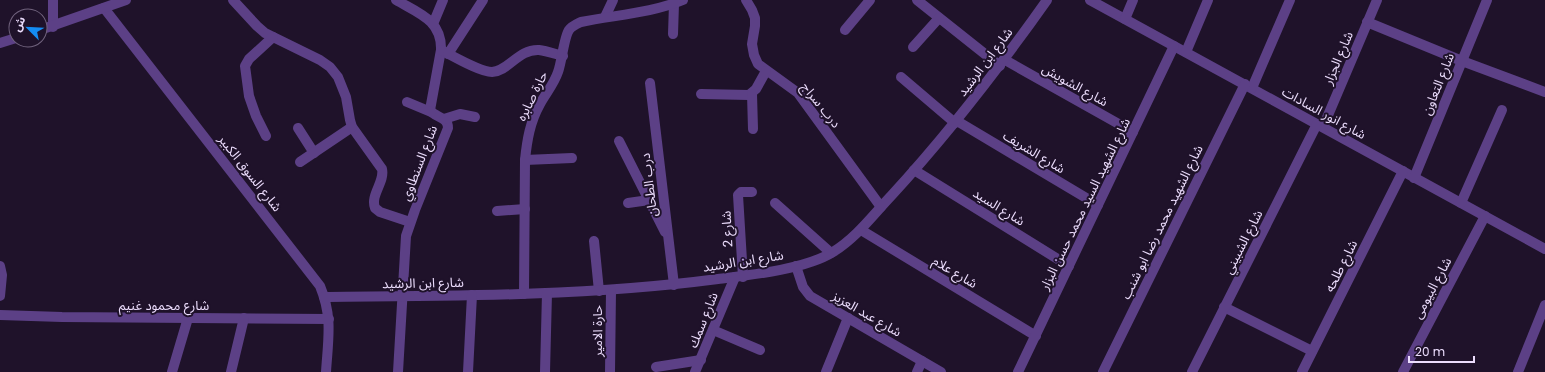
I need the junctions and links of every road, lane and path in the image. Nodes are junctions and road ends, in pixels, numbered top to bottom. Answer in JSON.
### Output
{"nodes":[{"id":1,"x":53,"y":0,"type":"edge"},
{"id":2,"x":126,"y":0,"type":"edge"},
{"id":3,"x":233,"y":0,"type":"edge"},
{"id":4,"x":396,"y":0,"type":"edge"},
{"id":5,"x":444,"y":0,"type":"edge"},
{"id":6,"x":483,"y":0,"type":"edge"},
{"id":7,"x":613,"y":0,"type":"edge"},
{"id":8,"x":683,"y":0,"type":"edge"},
{"id":9,"x":746,"y":0,"type":"edge"},
{"id":10,"x":870,"y":0,"type":"edge"},
{"id":11,"x":916,"y":0,"type":"edge"},
{"id":12,"x":1047,"y":0,"type":"edge"},
{"id":13,"x":1090,"y":0,"type":"edge"},
{"id":14,"x":1134,"y":0,"type":"edge"},
{"id":15,"x":1208,"y":0,"type":"edge"},
{"id":16,"x":1290,"y":0,"type":"edge"},
{"id":17,"x":1377,"y":0,"type":"edge"},
{"id":18,"x":1487,"y":0,"type":"edge"},
{"id":19,"x":674,"y":4,"type":"junction"},
{"id":20,"x":104,"y":8,"type":"junction"},
{"id":21,"x":605,"y":17,"type":"junction"},
{"id":22,"x":939,"y":18,"type":"junction"},
{"id":23,"x":1125,"y":19,"type":"junction"},
{"id":24,"x":1367,"y":22,"type":"junction"},
{"id":25,"x":433,"y":24,"type":"junction"},
{"id":26,"x":52,"y":27,"type":"junction"},
{"id":27,"x":48,"y":28,"type":"edge"},
{"id":28,"x":845,"y":30,"type":"dead end"},
{"id":29,"x":673,"y":34,"type":"dead end"},
{"id":30,"x":273,"y":37,"type":"junction"},
{"id":31,"x":1174,"y":46,"type":"junction"},
{"id":32,"x":913,"y":47,"type":"dead end"},
{"id":33,"x":444,"y":52,"type":"junction"},
{"id":34,"x":1186,"y":52,"type":"junction"},
{"id":35,"x":563,"y":56,"type":"junction"},
{"id":36,"x":1462,"y":61,"type":"junction"},
{"id":37,"x":1002,"y":63,"type":"junction"},
{"id":38,"x":766,"y":71,"type":"junction"},
{"id":39,"x":901,"y":77,"type":"dead end"},
{"id":40,"x":650,"y":83,"type":"dead end"},
{"id":41,"x":1248,"y":86,"type":"junction"},
{"id":42,"x":1545,"y":92,"type":"edge"},
{"id":43,"x":701,"y":94,"type":"dead end"},
{"id":44,"x":752,"y":94,"type":"junction"},
{"id":45,"x":407,"y":102,"type":"dead end"},
{"id":46,"x":1502,"y":110,"type":"dead end"},
{"id":47,"x":431,"y":112,"type":"junction"},
{"id":48,"x":475,"y":117,"type":"dead end"},
{"id":49,"x":444,"y":119,"type":"junction"},
{"id":50,"x":956,"y":122,"type":"junction"},
{"id":51,"x":1320,"y":125,"type":"junction"},
{"id":52,"x":352,"y":127,"type":"junction"},
{"id":53,"x":298,"y":128,"type":"dead end"},
{"id":54,"x":753,"y":129,"type":"dead end"},
{"id":55,"x":1133,"y":132,"type":"junction"},
{"id":56,"x":266,"y":136,"type":"dead end"},
{"id":57,"x":619,"y":141,"type":"dead end"},
{"id":58,"x":314,"y":153,"type":"junction"},
{"id":59,"x":572,"y":158,"type":"dead end"},
{"id":60,"x":525,"y":160,"type":"junction"},
{"id":61,"x":300,"y":162,"type":"dead end"},
{"id":62,"x":914,"y":170,"type":"junction"},
{"id":63,"x":1403,"y":171,"type":"junction"},
{"id":64,"x":1414,"y":178,"type":"junction"},
{"id":65,"x":752,"y":192,"type":"dead end"},
{"id":66,"x":649,"y":200,"type":"junction"},
{"id":67,"x":628,"y":203,"type":"dead end"},
{"id":68,"x":775,"y":203,"type":"dead end"},
{"id":69,"x":1461,"y":203,"type":"junction"},
{"id":70,"x":1098,"y":205,"type":"junction"},
{"id":71,"x":881,"y":207,"type":"junction"},
{"id":72,"x":525,"y":209,"type":"junction"},
{"id":73,"x":497,"y":211,"type":"dead end"},
{"id":74,"x":1485,"y":216,"type":"junction"},
{"id":75,"x":410,"y":222,"type":"junction"},
{"id":76,"x":861,"y":230,"type":"junction"},
{"id":77,"x":668,"y":238,"type":"junction"},
{"id":78,"x":594,"y":241,"type":"dead end"},
{"id":79,"x":1544,"y":246,"type":"edge"},
{"id":80,"x":831,"y":253,"type":"junction"},
{"id":81,"x":0,"y":266,"type":"edge"},
{"id":82,"x":796,"y":266,"type":"junction"},
{"id":83,"x":1069,"y":266,"type":"junction"},
{"id":84,"x":739,"y":277,"type":"junction"},
{"id":85,"x":674,"y":285,"type":"junction"},
{"id":86,"x":611,"y":290,"type":"junction"},
{"id":87,"x":599,"y":291,"type":"junction"},
{"id":88,"x":547,"y":293,"type":"junction"},
{"id":89,"x":524,"y":294,"type":"junction"},
{"id":90,"x":472,"y":295,"type":"junction"},
{"id":91,"x":0,"y":296,"type":"edge"},
{"id":92,"x":402,"y":296,"type":"junction"},
{"id":93,"x":324,"y":297,"type":"junction"},
{"id":94,"x":1545,"y":305,"type":"edge"},
{"id":95,"x":1224,"y":307,"type":"junction"},
{"id":96,"x":0,"y":315,"type":"edge"},
{"id":97,"x":188,"y":318,"type":"junction"},
{"id":98,"x":244,"y":318,"type":"junction"},
{"id":99,"x":848,"y":318,"type":"junction"},
{"id":100,"x":329,"y":319,"type":"junction"},
{"id":101,"x":713,"y":330,"type":"junction"},
{"id":102,"x":1036,"y":336,"type":"junction"},
{"id":103,"x":760,"y":350,"type":"dead end"},
{"id":104,"x":1312,"y":351,"type":"junction"},
{"id":105,"x":701,"y":360,"type":"junction"},
{"id":106,"x":922,"y":361,"type":"junction"},
{"id":107,"x":656,"y":367,"type":"dead end"},
{"id":108,"x":172,"y":372,"type":"edge"},
{"id":109,"x":231,"y":372,"type":"edge"},
{"id":110,"x":326,"y":372,"type":"edge"},
{"id":111,"x":398,"y":372,"type":"edge"},
{"id":112,"x":468,"y":372,"type":"edge"},
{"id":113,"x":545,"y":372,"type":"edge"},
{"id":114,"x":610,"y":372,"type":"edge"},
{"id":115,"x":696,"y":372,"type":"edge"},
{"id":116,"x":826,"y":372,"type":"edge"},
{"id":117,"x":917,"y":372,"type":"edge"},
{"id":118,"x":941,"y":372,"type":"edge"},
{"id":119,"x":1018,"y":372,"type":"edge"},
{"id":120,"x":1103,"y":372,"type":"edge"},
{"id":121,"x":1192,"y":372,"type":"edge"},
{"id":122,"x":1302,"y":372,"type":"edge"},
{"id":123,"x":1403,"y":372,"type":"edge"},
{"id":124,"x":1518,"y":372,"type":"edge"}],
"edges":[{"from":1,"to":26,"type":"street"},
{"from":2,"to":20,"type":"street"},
{"from":3,"to":30,"type":"street"},
{"from":4,"to":25,"type":"street"},
{"from":5,"to":25,"type":"street"},
{"from":6,"to":33,"type":"street"},
{"from":7,"to":21,"type":"street"},
{"from":8,"to":19,"type":"street","name":"حارة صابره"},
{"from":9,"to":38,"type":"street","name":"درب سراج"},
{"from":10,"to":28,"type":"street"},
{"from":11,"to":22,"type":"street","name":"شارع الشويش"},
{"from":12,"to":37,"type":"street","name":"شارع ابن الرشيد"},
{"from":13,"to":23,"type":"street","name":"شارع انور السادات"},
{"from":14,"to":23,"type":"street"},
{"from":15,"to":34,"type":"street"},
{"from":16,"to":41,"type":"street","name":"شارع الشهيد محمد رضا ابو شنب"},
{"from":17,"to":24,"type":"street","name":"شارع الجزار"},
{"from":18,"to":36,"type":"street","name":"شارع التعاون"},
{"from":19,"to":21,"type":"street","name":"حارة صابره"},
{"from":19,"to":29,"type":"street"},
{"from":20,"to":26,"type":"street"},
{"from":20,"to":93,"type":"street","name":"شارع السوق الكبير"},
{"from":21,"to":35,"type":"street","name":"حارة صابره"},
{"from":22,"to":32,"type":"street"},
{"from":22,"to":37,"type":"street","name":"شارع الشويش"},
{"from":23,"to":31,"type":"street","name":"شارع انور السادات"},
{"from":24,"to":36,"type":"street"},
{"from":24,"to":51,"type":"street","name":"شارع الجزار"},
{"from":25,"to":33,"type":"street","name":"شارع السنطاوي"},
{"from":26,"to":27,"type":"street"},
{"from":30,"to":52,"type":"street"},
{"from":30,"to":56,"type":"street"},
{"from":31,"to":34,"type":"street","name":"شارع انور السادات"},
{"from":31,"to":55,"type":"street","name":"شارع الشهيد السيد محمد حسن البزار"},
{"from":33,"to":35,"type":"street"},
{"from":33,"to":47,"type":"street","name":"شارع السنطاوي"},
{"from":34,"to":41,"type":"street","name":"شارع انور السادات"},
{"from":35,"to":60,"type":"street","name":"حارة صابره"},
{"from":36,"to":42,"type":"street"},
{"from":36,"to":64,"type":"street","name":"شارع التعاون"},
{"from":37,"to":50,"type":"street","name":"شارع ابن الرشيد"},
{"from":37,"to":55,"type":"street","name":"شارع الشويش"},
{"from":38,"to":44,"type":"street"},
{"from":38,"to":71,"type":"street","name":"درب سراج"},
{"from":39,"to":50,"type":"street","name":"شارع الشريف"},
{"from":40,"to":77,"type":"street","name":"درب الطحان"},
{"from":41,"to":51,"type":"street","name":"شارع انور السادات"},
{"from":41,"to":120,"type":"street","name":"شارع الشهيد محمد رضا ابو شنب"},
{"from":43,"to":44,"type":"street"},
{"from":44,"to":54,"type":"street"},
{"from":45,"to":47,"type":"street"},
{"from":46,"to":69,"type":"street"},
{"from":47,"to":49,"type":"street","name":"شارع السنطاوي"},
{"from":48,"to":49,"type":"street"},
{"from":49,"to":75,"type":"street","name":"شارع السنطاوي"},
{"from":50,"to":62,"type":"street","name":"شارع ابن الرشيد"},
{"from":50,"to":70,"type":"street","name":"شارع الشريف"},
{"from":51,"to":63,"type":"street","name":"شارع انور السادات"},
{"from":51,"to":95,"type":"street","name":"شارع الشبيني"},
{"from":52,"to":58,"type":"street"},
{"from":52,"to":75,"type":"street"},
{"from":53,"to":58,"type":"street"},
{"from":55,"to":70,"type":"street","name":"شارع الشهيد السيد محمد حسن البزار"},
{"from":57,"to":66,"type":"street"},
{"from":58,"to":61,"type":"street"},
{"from":59,"to":60,"type":"street"},
{"from":60,"to":72,"type":"street","name":"حارة صابره"},
{"from":62,"to":71,"type":"street","name":"شارع ابن الرشيد"},
{"from":62,"to":83,"type":"street","name":"شارع السيد"},
{"from":63,"to":64,"type":"street","name":"شارع انور السادات"},
{"from":63,"to":104,"type":"street","name":"شارع طلحه"},
{"from":64,"to":69,"type":"street","name":"شارع انور السادات"},
{"from":65,"to":84,"type":"street","name":"شارع 2"},
{"from":66,"to":67,"type":"street"},
{"from":66,"to":77,"type":"street"},
{"from":68,"to":80,"type":"street"},
{"from":69,"to":74,"type":"street","name":"شارع انور السادات"},
{"from":70,"to":83,"type":"street","name":"شارع الشهيد السيد محمد حسن البزار"},
{"from":71,"to":76,"type":"street","name":"شارع ابن الرشيد"},
{"from":72,"to":73,"type":"street"},
{"from":72,"to":89,"type":"street","name":"حارة صابره"},
{"from":74,"to":79,"type":"street","name":"شارع انور السادات"},
{"from":74,"to":123,"type":"street","name":"شارع البيومى"},
{"from":75,"to":92,"type":"street","name":"شارع السنطاوي"},
{"from":76,"to":80,"type":"street","name":"شارع ابن الرشيد"},
{"from":76,"to":102,"type":"street","name":"شارع علام"},
{"from":77,"to":85,"type":"street","name":"درب الطحان"},
{"from":78,"to":87,"type":"street"},
{"from":80,"to":82,"type":"street","name":"شارع ابن الرشيد"},
{"from":81,"to":91,"type":"street"},
{"from":82,"to":84,"type":"street","name":"شارع ابن الرشيد"},
{"from":82,"to":99,"type":"street","name":"شارع عبد العزيز"},
{"from":83,"to":102,"type":"street","name":"شارع الشهيد السيد محمد حسن البزار"},
{"from":84,"to":85,"type":"street","name":"شارع ابن الرشيد"},
{"from":84,"to":101,"type":"street","name":"شارع سمك"},
{"from":85,"to":86,"type":"street","name":"شارع ابن الرشيد"},
{"from":86,"to":87,"type":"street","name":"شارع ابن الرشيد"},
{"from":86,"to":114,"type":"street","name":"حارة الامير"},
{"from":87,"to":88,"type":"street","name":"شارع ابن الرشيد"},
{"from":88,"to":89,"type":"street","name":"شارع ابن الرشيد"},
{"from":88,"to":113,"type":"street"},
{"from":89,"to":90,"type":"street","name":"شارع ابن الرشيد"},
{"from":90,"to":92,"type":"street","name":"شارع ابن الرشيد"},
{"from":90,"to":112,"type":"street"},
{"from":92,"to":93,"type":"street","name":"شارع ابن الرشيد"},
{"from":92,"to":111,"type":"street","name":"شارع السنطاوي"},
{"from":93,"to":100,"type":"street","name":"شارع السوق الكبير"},
{"from":94,"to":124,"type":"street"},
{"from":95,"to":104,"type":"street"},
{"from":95,"to":121,"type":"street","name":"شارع الشبيني"},
{"from":96,"to":97,"type":"street","name":"شارع محمود غنيم"},
{"from":97,"to":98,"type":"street","name":"شارع محمود غنيم"},
{"from":97,"to":108,"type":"street"},
{"from":98,"to":100,"type":"street","name":"شارع محمود غنيم"},
{"from":98,"to":109,"type":"street"},
{"from":99,"to":106,"type":"street","name":"شارع عبد العزيز"},
{"from":99,"to":116,"type":"street"},
{"from":100,"to":110,"type":"street","name":"شارع السوق الكبير"},
{"from":101,"to":103,"type":"street"},
{"from":101,"to":105,"type":"street","name":"شارع سمك"},
{"from":102,"to":119,"type":"street","name":"شارع الشهيد السيد محمد حسن البزار"},
{"from":104,"to":122,"type":"street","name":"شارع طلحه"},
{"from":105,"to":107,"type":"street"},
{"from":105,"to":115,"type":"street","name":"شارع سمك"},
{"from":106,"to":117,"type":"street"},
{"from":106,"to":118,"type":"street","name":"شارع عبد العزيز"}]}
